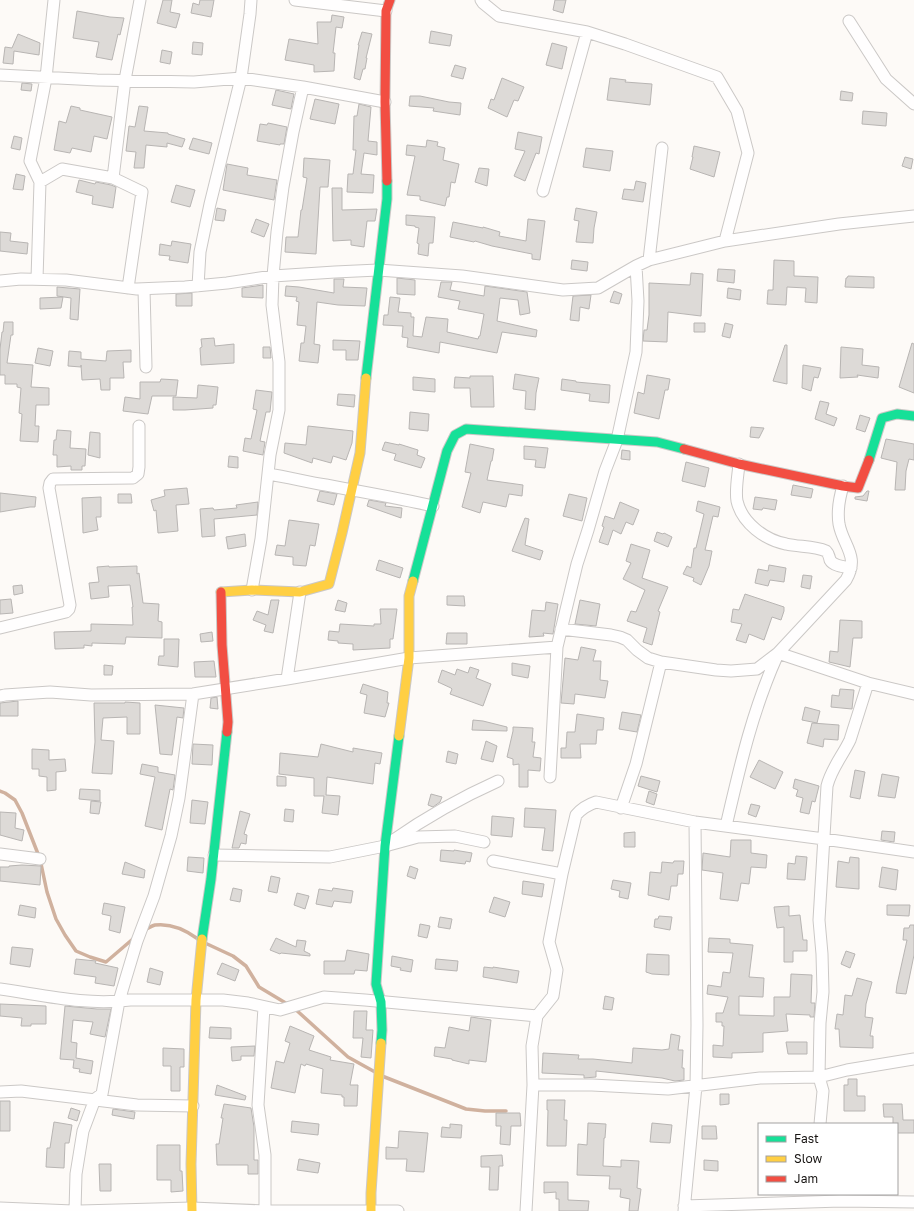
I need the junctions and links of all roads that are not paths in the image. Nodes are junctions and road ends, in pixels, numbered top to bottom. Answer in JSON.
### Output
{"nodes":[{"id":1,"x":54,"y":0,"type":"edge"},
{"id":2,"x":140,"y":0,"type":"edge"},
{"id":3,"x":251,"y":0,"type":"edge"},
{"id":4,"x":295,"y":0,"type":"edge"},
{"id":5,"x":390,"y":0,"type":"edge"},
{"id":6,"x":481,"y":0,"type":"edge"},
{"id":7,"x":386,"y":11,"type":"junction"},
{"id":8,"x":849,"y":21,"type":"dead end"},
{"id":9,"x":587,"y":32,"type":"junction"},
{"id":10,"x":0,"y":75,"type":"edge"},
{"id":11,"x":46,"y":78,"type":"junction"},
{"id":12,"x":241,"y":78,"type":"junction"},
{"id":13,"x":126,"y":80,"type":"junction"},
{"id":14,"x":303,"y":87,"type":"junction"},
{"id":15,"x":385,"y":102,"type":"junction"},
{"id":16,"x":914,"y":104,"type":"edge"},
{"id":17,"x":662,"y":148,"type":"dead end"},
{"id":18,"x":113,"y":178,"type":"junction"},
{"id":19,"x":40,"y":182,"type":"junction"},
{"id":20,"x":543,"y":191,"type":"dead end"},
{"id":21,"x":914,"y":216,"type":"edge"},
{"id":22,"x":724,"y":241,"type":"junction"},
{"id":23,"x":649,"y":260,"type":"junction"},
{"id":24,"x":636,"y":266,"type":"junction"},
{"id":25,"x":378,"y":270,"type":"junction"},
{"id":26,"x":273,"y":276,"type":"junction"},
{"id":27,"x":37,"y":279,"type":"junction"},
{"id":28,"x":0,"y":281,"type":"edge"},
{"id":29,"x":198,"y":286,"type":"junction"},
{"id":30,"x":128,"y":288,"type":"junction"},
{"id":31,"x":144,"y":289,"type":"junction"},
{"id":32,"x":146,"y":367,"type":"dead end"},
{"id":33,"x":914,"y":416,"type":"edge"},
{"id":34,"x":138,"y":426,"type":"dead end"},
{"id":35,"x":617,"y":440,"type":"junction"},
{"id":36,"x":739,"y":464,"type":"junction"},
{"id":37,"x":268,"y":474,"type":"junction"},
{"id":38,"x":842,"y":486,"type":"junction"},
{"id":39,"x":352,"y":490,"type":"junction"},
{"id":40,"x":433,"y":506,"type":"junction"},
{"id":41,"x":851,"y":568,"type":"junction"},
{"id":42,"x":252,"y":590,"type":"junction"},
{"id":43,"x":300,"y":592,"type":"junction"},
{"id":44,"x":0,"y":628,"type":"edge"},
{"id":45,"x":561,"y":628,"type":"junction"},
{"id":46,"x":557,"y":647,"type":"junction"},
{"id":47,"x":778,"y":653,"type":"junction"},
{"id":48,"x":409,"y":658,"type":"junction"},
{"id":49,"x":661,"y":662,"type":"junction"},
{"id":50,"x":287,"y":679,"type":"junction"},
{"id":51,"x":868,"y":683,"type":"junction"},
{"id":52,"x":226,"y":689,"type":"junction"},
{"id":53,"x":193,"y":694,"type":"junction"},
{"id":54,"x":914,"y":694,"type":"edge"},
{"id":55,"x":0,"y":696,"type":"edge"},
{"id":56,"x":550,"y":777,"type":"dead end"},
{"id":57,"x":498,"y":782,"type":"dead end"},
{"id":58,"x":621,"y":808,"type":"junction"},
{"id":59,"x":695,"y":822,"type":"junction"},
{"id":60,"x":726,"y":826,"type":"junction"},
{"id":61,"x":824,"y":839,"type":"junction"},
{"id":62,"x":484,"y":842,"type":"dead end"},
{"id":63,"x":385,"y":846,"type":"junction"},
{"id":64,"x":914,"y":852,"type":"edge"},
{"id":65,"x":0,"y":854,"type":"edge"},
{"id":66,"x":214,"y":855,"type":"junction"},
{"id":67,"x":40,"y":859,"type":"dead end"},
{"id":68,"x":493,"y":862,"type":"dead end"},
{"id":69,"x":562,"y":874,"type":"junction"},
{"id":70,"x":0,"y":989,"type":"edge"},
{"id":71,"x":196,"y":1000,"type":"junction"},
{"id":72,"x":119,"y":1001,"type":"junction"},
{"id":73,"x":381,"y":1002,"type":"junction"},
{"id":74,"x":264,"y":1006,"type":"junction"},
{"id":75,"x":537,"y":1016,"type":"junction"},
{"id":76,"x":914,"y":1059,"type":"edge"},
{"id":77,"x":819,"y":1077,"type":"junction"},
{"id":78,"x":533,"y":1085,"type":"junction"},
{"id":79,"x":696,"y":1086,"type":"junction"},
{"id":80,"x":0,"y":1092,"type":"edge"},
{"id":81,"x":95,"y":1099,"type":"junction"},
{"id":82,"x":193,"y":1106,"type":"junction"},
{"id":83,"x":820,"y":1123,"type":"edge"},
{"id":84,"x":818,"y":1198,"type":"edge"},
{"id":85,"x":914,"y":1202,"type":"edge"},
{"id":86,"x":840,"y":1206,"type":"edge"},
{"id":87,"x":0,"y":1208,"type":"edge"},
{"id":88,"x":192,"y":1209,"type":"edge"},
{"id":89,"x":684,"y":1209,"type":"edge"},
{"id":90,"x":74,"y":1211,"type":"edge"},
{"id":91,"x":80,"y":1211,"type":"edge"},
{"id":92,"x":265,"y":1211,"type":"edge"},
{"id":93,"x":371,"y":1211,"type":"edge"},
{"id":94,"x":398,"y":1211,"type":"edge"},
{"id":95,"x":526,"y":1211,"type":"edge"}],
"edges":[{"from":1,"to":11,"type":"street"},
{"from":2,"to":13,"type":"street"},
{"from":3,"to":12,"type":"street"},
{"from":4,"to":7,"type":"street"},
{"from":5,"to":7,"type":"street"},
{"from":6,"to":9,"type":"street"},
{"from":7,"to":15,"type":"street"},
{"from":8,"to":16,"type":"street"},
{"from":9,"to":20,"type":"street"},
{"from":9,"to":22,"type":"street"},
{"from":10,"to":11,"type":"street"},
{"from":11,"to":13,"type":"street"},
{"from":11,"to":19,"type":"street"},
{"from":12,"to":13,"type":"street"},
{"from":12,"to":14,"type":"street"},
{"from":12,"to":29,"type":"street"},
{"from":13,"to":18,"type":"street"},
{"from":14,"to":15,"type":"street"},
{"from":14,"to":26,"type":"street"},
{"from":15,"to":25,"type":"street"},
{"from":17,"to":23,"type":"street"},
{"from":18,"to":19,"type":"street"},
{"from":18,"to":30,"type":"street"},
{"from":19,"to":27,"type":"street"},
{"from":21,"to":22,"type":"street"},
{"from":22,"to":23,"type":"street"},
{"from":23,"to":24,"type":"street"},
{"from":24,"to":25,"type":"street"},
{"from":24,"to":35,"type":"street"},
{"from":25,"to":26,"type":"street"},
{"from":25,"to":39,"type":"street"},
{"from":26,"to":29,"type":"street"},
{"from":26,"to":37,"type":"street"},
{"from":27,"to":28,"type":"street"},
{"from":27,"to":30,"type":"street"},
{"from":29,"to":31,"type":"street"},
{"from":30,"to":31,"type":"street"},
{"from":31,"to":32,"type":"street"},
{"from":33,"to":38,"type":"street"},
{"from":34,"to":44,"type":"street"},
{"from":35,"to":36,"type":"street"},
{"from":35,"to":40,"type":"street"},
{"from":35,"to":45,"type":"street"},
{"from":36,"to":38,"type":"street"},
{"from":36,"to":41,"type":"street"},
{"from":37,"to":39,"type":"street"},
{"from":37,"to":42,"type":"street"},
{"from":38,"to":41,"type":"street"},
{"from":39,"to":40,"type":"street"},
{"from":39,"to":43,"type":"street"},
{"from":40,"to":48,"type":"street"},
{"from":41,"to":47,"type":"street"},
{"from":42,"to":43,"type":"street"},
{"from":42,"to":52,"type":"street"},
{"from":43,"to":50,"type":"street"},
{"from":45,"to":46,"type":"street"},
{"from":45,"to":49,"type":"street"},
{"from":46,"to":48,"type":"street"},
{"from":46,"to":56,"type":"street"},
{"from":47,"to":49,"type":"street"},
{"from":47,"to":51,"type":"street"},
{"from":47,"to":60,"type":"street"},
{"from":48,"to":50,"type":"street"},
{"from":48,"to":63,"type":"street"},
{"from":49,"to":58,"type":"street"},
{"from":50,"to":52,"type":"street"},
{"from":51,"to":54,"type":"street"},
{"from":51,"to":61,"type":"street"},
{"from":52,"to":53,"type":"street"},
{"from":52,"to":66,"type":"street"},
{"from":53,"to":55,"type":"street"},
{"from":53,"to":72,"type":"street"},
{"from":57,"to":63,"type":"street"},
{"from":58,"to":59,"type":"street"},
{"from":58,"to":69,"type":"street"},
{"from":59,"to":60,"type":"street"},
{"from":59,"to":79,"type":"street"},
{"from":60,"to":61,"type":"street"},
{"from":61,"to":64,"type":"street"},
{"from":61,"to":77,"type":"street"},
{"from":62,"to":63,"type":"street"},
{"from":63,"to":66,"type":"street"},
{"from":63,"to":73,"type":"street"},
{"from":65,"to":67,"type":"street"},
{"from":66,"to":71,"type":"street"},
{"from":68,"to":69,"type":"street"},
{"from":69,"to":75,"type":"street"},
{"from":70,"to":72,"type":"street"},
{"from":71,"to":72,"type":"street"},
{"from":71,"to":74,"type":"street"},
{"from":71,"to":82,"type":"street"},
{"from":72,"to":81,"type":"street"},
{"from":73,"to":74,"type":"street"},
{"from":73,"to":75,"type":"street"},
{"from":73,"to":93,"type":"street"},
{"from":74,"to":92,"type":"street"},
{"from":75,"to":78,"type":"street"},
{"from":76,"to":77,"type":"street"},
{"from":77,"to":79,"type":"street"},
{"from":77,"to":83,"type":"street"},
{"from":78,"to":79,"type":"street"},
{"from":78,"to":95,"type":"street"},
{"from":79,"to":89,"type":"street"},
{"from":80,"to":81,"type":"street"},
{"from":81,"to":82,"type":"street"},
{"from":81,"to":90,"type":"street"},
{"from":82,"to":88,"type":"street"},
{"from":84,"to":86,"type":"street"},
{"from":84,"to":89,"type":"street"},
{"from":85,"to":86,"type":"street"},
{"from":87,"to":90,"type":"street"},
{"from":88,"to":91,"type":"street"},
{"from":88,"to":92,"type":"street"},
{"from":92,"to":93,"type":"street"},
{"from":93,"to":94,"type":"street"}]}
